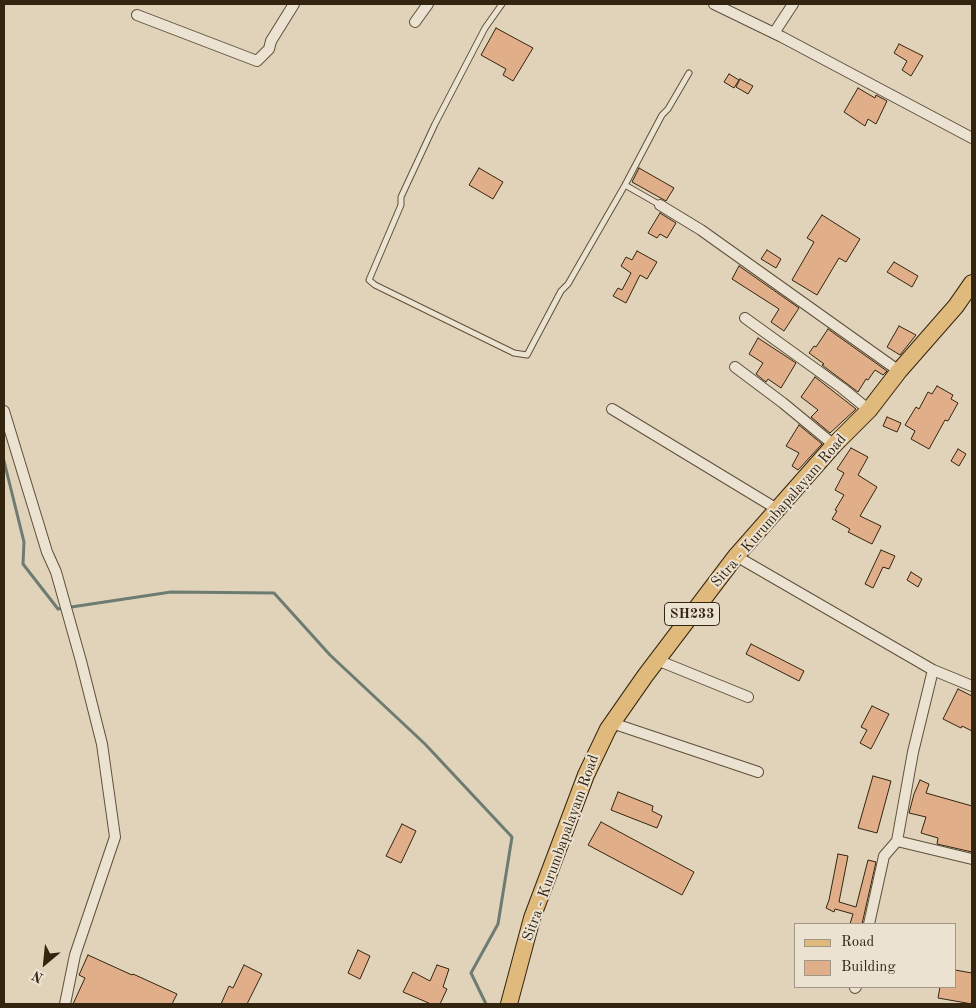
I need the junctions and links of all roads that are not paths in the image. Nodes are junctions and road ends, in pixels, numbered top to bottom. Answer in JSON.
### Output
{"nodes":[{"id":1,"x":294,"y":4,"type":"edge"},
{"id":2,"x":428,"y":4,"type":"edge"},
{"id":3,"x":502,"y":4,"type":"edge"},
{"id":4,"x":714,"y":4,"type":"edge"},
{"id":5,"x":793,"y":4,"type":"edge"},
{"id":6,"x":137,"y":15,"type":"dead end"},
{"id":7,"x":415,"y":22,"type":"dead end"},
{"id":8,"x":774,"y":33,"type":"junction"},
{"id":9,"x":689,"y":73,"type":"dead end"},
{"id":10,"x":972,"y":138,"type":"edge"},
{"id":11,"x":625,"y":185,"type":"junction"},
{"id":12,"x":660,"y":205,"type":"joint"},
{"id":13,"x":972,"y":283,"type":"edge"},
{"id":14,"x":745,"y":318,"type":"dead end"},
{"id":15,"x":735,"y":367,"type":"dead end"},
{"id":16,"x":899,"y":371,"type":"junction"},
{"id":17,"x":612,"y":409,"type":"dead end"},
{"id":18,"x":869,"y":410,"type":"junction"},
{"id":19,"x":4,"y":411,"type":"edge"},
{"id":20,"x":834,"y":446,"type":"junction"},
{"id":21,"x":777,"y":510,"type":"junction"},
{"id":22,"x":736,"y":556,"type":"junction"},
{"id":23,"x":658,"y":660,"type":"junction"},
{"id":24,"x":933,"y":670,"type":"junction"},
{"id":25,"x":972,"y":686,"type":"edge"},
{"id":26,"x":748,"y":697,"type":"dead end"},
{"id":27,"x":612,"y":723,"type":"junction"},
{"id":28,"x":758,"y":772,"type":"dead end"},
{"id":29,"x":898,"y":841,"type":"junction"},
{"id":30,"x":972,"y":859,"type":"edge"},
{"id":31,"x":869,"y":923,"type":"edge"},
{"id":32,"x":509,"y":1003,"type":"edge"},
{"id":33,"x":65,"y":1004,"type":"edge"}],
"edges":[{"from":1,"to":6,"type":"street"},
{"from":2,"to":7,"type":"street"},
{"from":3,"to":11,"type":"lane"},
{"from":4,"to":8,"type":"street"},
{"from":5,"to":8,"type":"street"},
{"from":8,"to":10,"type":"street"},
{"from":9,"to":11,"type":"lane"},
{"from":11,"to":12,"type":"lane"},
{"from":12,"to":16,"type":"street"},
{"from":13,"to":16,"type":"main road","name":"Sitra - Kurumbapalayam Road","number":"SH233"},
{"from":14,"to":18,"type":"street"},
{"from":15,"to":20,"type":"street"},
{"from":16,"to":18,"type":"main road","name":"Sitra - Kurumbapalayam Road","number":"SH233"},
{"from":17,"to":21,"type":"street"},
{"from":18,"to":20,"type":"main road","name":"Sitra - Kurumbapalayam Road","number":"SH233"},
{"from":19,"to":33,"type":"street"},
{"from":20,"to":21,"type":"main road","name":"Sitra - Kurumbapalayam Road","number":"SH233"},
{"from":21,"to":22,"type":"main road","name":"Sitra - Kurumbapalayam Road","number":"SH233"},
{"from":22,"to":23,"type":"main road","name":"Sitra - Kurumbapalayam Road","number":"SH233"},
{"from":22,"to":24,"type":"street"},
{"from":23,"to":26,"type":"street"},
{"from":23,"to":27,"type":"main road","name":"Sitra - Kurumbapalayam Road","number":"SH233"},
{"from":24,"to":25,"type":"street"},
{"from":24,"to":29,"type":"street"},
{"from":27,"to":28,"type":"street"},
{"from":27,"to":32,"type":"main road","name":"Sitra - Kurumbapalayam Road","number":"SH233"},
{"from":29,"to":30,"type":"street"},
{"from":29,"to":31,"type":"street"}]}
